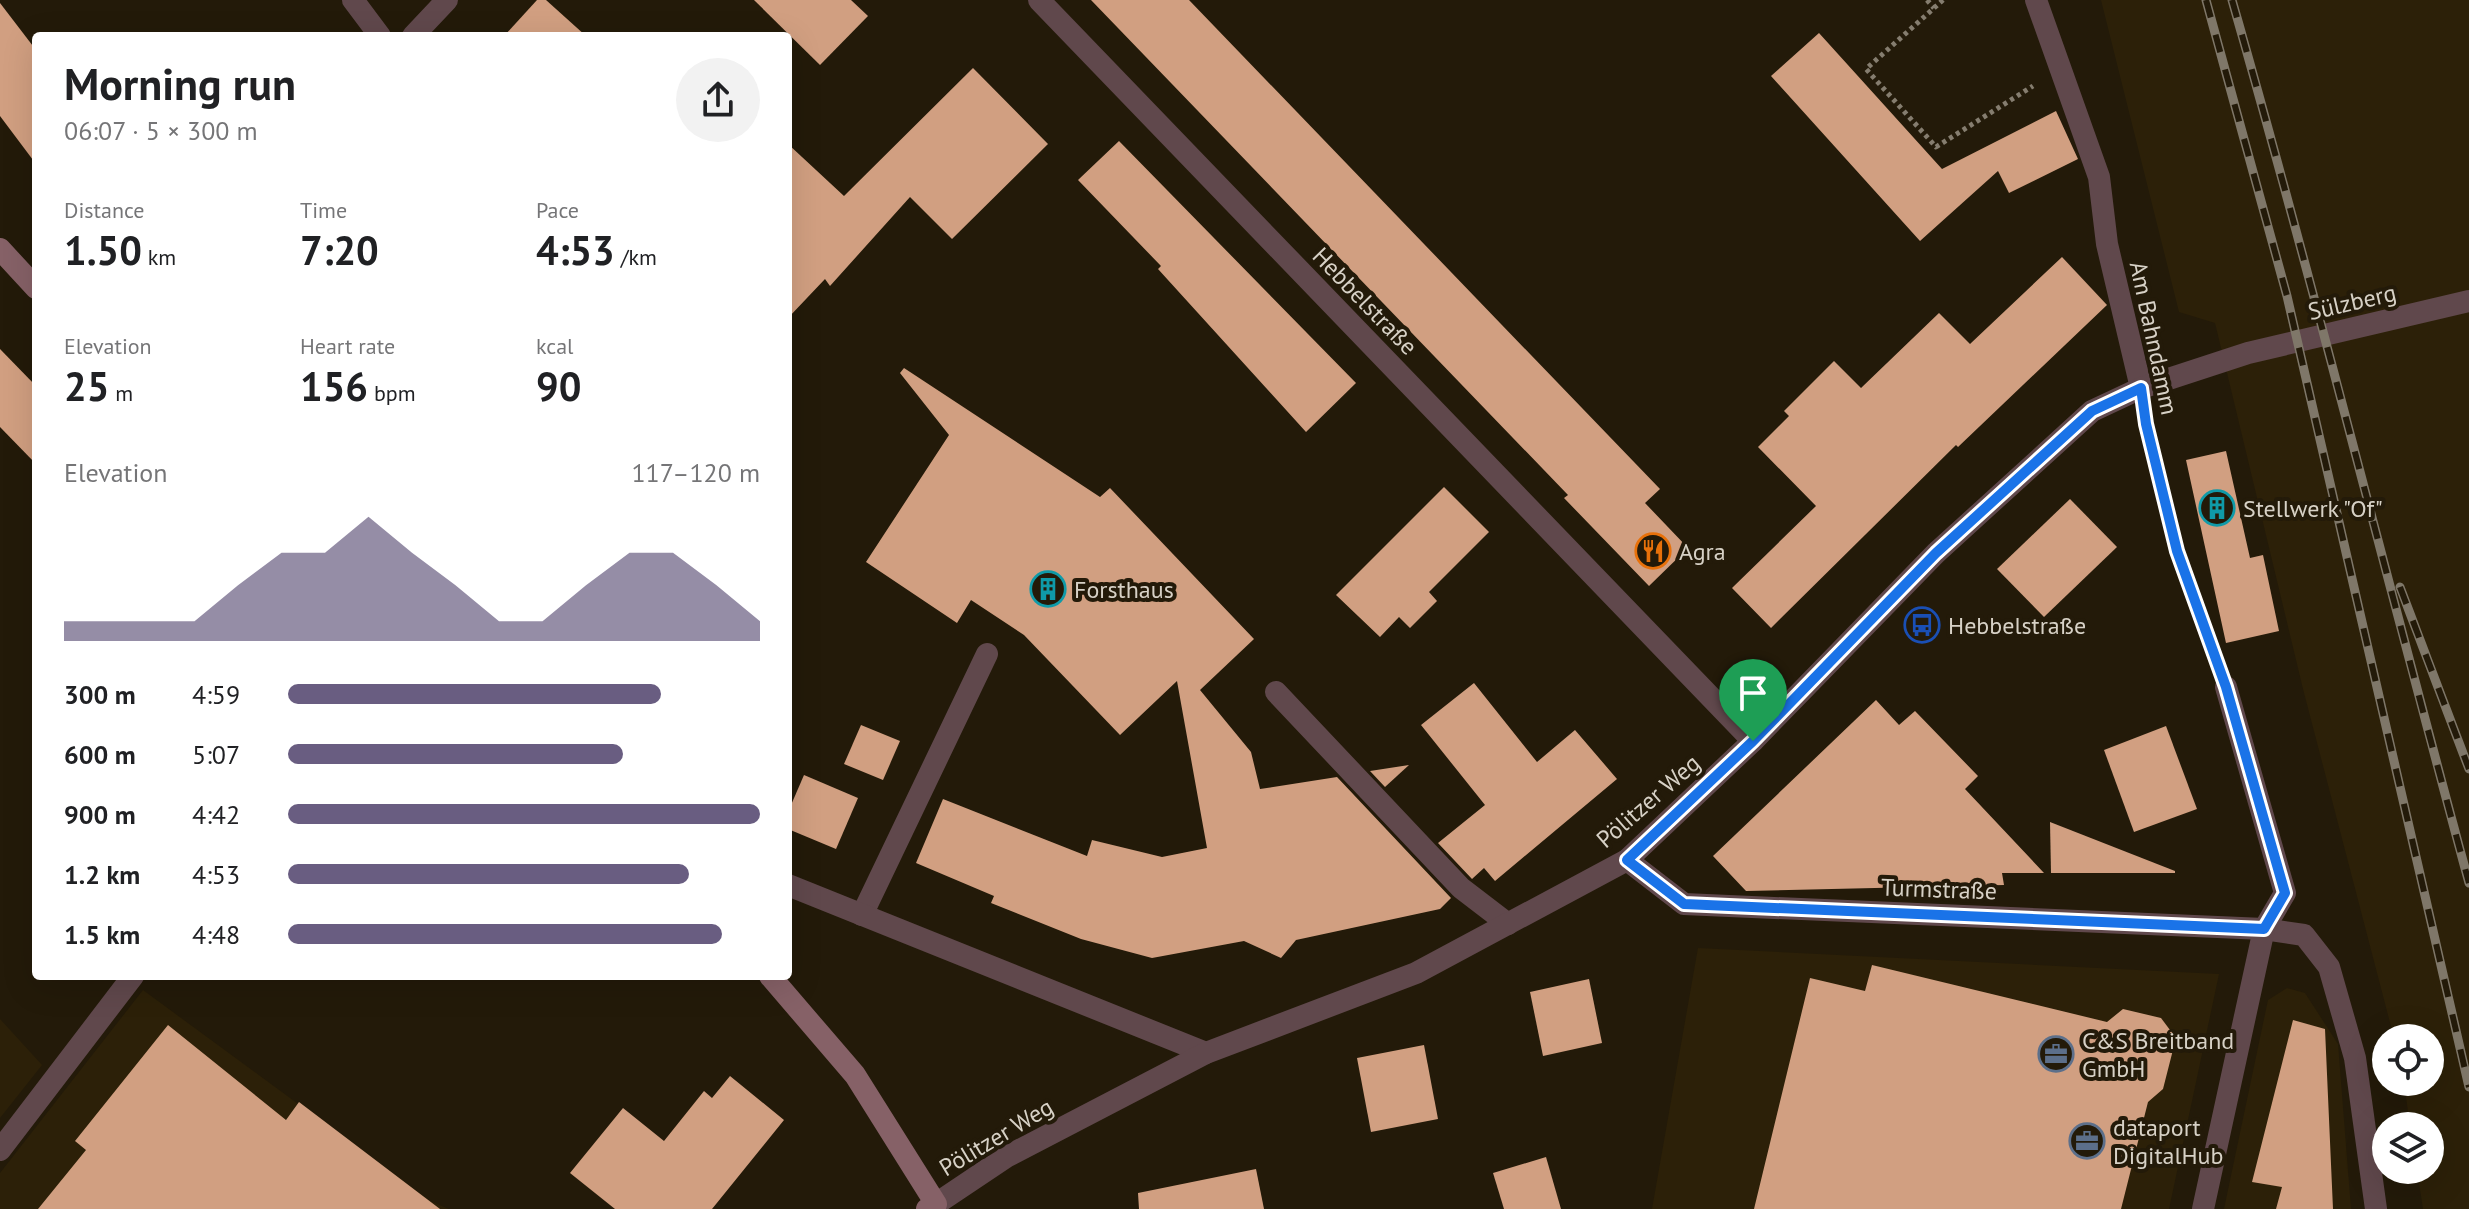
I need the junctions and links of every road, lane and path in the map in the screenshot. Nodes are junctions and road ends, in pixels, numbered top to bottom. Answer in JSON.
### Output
{"nodes":[{"id":1,"x":353,"y":0,"type":"edge"},
{"id":2,"x":447,"y":0,"type":"edge"},
{"id":3,"x":1039,"y":0,"type":"edge"},
{"id":4,"x":1927,"y":0,"type":"edge"},
{"id":5,"x":1943,"y":0,"type":"edge"},
{"id":6,"x":2036,"y":0,"type":"edge"},
{"id":7,"x":1934,"y":8,"type":"junction"},
{"id":8,"x":377,"y":32,"type":"edge"},
{"id":9,"x":417,"y":32,"type":"edge"},
{"id":10,"x":2061,"y":68,"type":"junction"},
{"id":11,"x":0,"y":249,"type":"edge"},
{"id":12,"x":32,"y":284,"type":"edge"},
{"id":13,"x":2469,"y":301,"type":"edge"},
{"id":14,"x":2248,"y":353,"type":"joint"},
{"id":15,"x":2141,"y":388,"type":"junction"},
{"id":16,"x":987,"y":654,"type":"dead end"},
{"id":17,"x":2226,"y":687,"type":"joint"},
{"id":18,"x":1276,"y":692,"type":"dead end"},
{"id":19,"x":1753,"y":741,"type":"junction"},
{"id":20,"x":1627,"y":860,"type":"junction"},
{"id":21,"x":792,"y":887,"type":"edge"},
{"id":22,"x":862,"y":915,"type":"junction"},
{"id":23,"x":1508,"y":924,"type":"junction"},
{"id":24,"x":2264,"y":929,"type":"junction"},
{"id":25,"x":130,"y":980,"type":"edge"},
{"id":26,"x":773,"y":980,"type":"edge"},
{"id":27,"x":1206,"y":1053,"type":"junction"},
{"id":28,"x":0,"y":1150,"type":"edge"},
{"id":29,"x":934,"y":1207,"type":"edge"},
{"id":30,"x":2203,"y":1209,"type":"edge"},
{"id":31,"x":2376,"y":1209,"type":"edge"}],
"edges":[{"from":1,"to":8,"type":"street"},
{"from":2,"to":9,"type":"street"},
{"from":3,"to":19,"type":"street","name":"Hebbelstraße"},
{"from":4,"to":7,"type":"path"},
{"from":5,"to":7,"type":"path"},
{"from":6,"to":10,"type":"street","name":"Am Bahndamm"},
{"from":7,"to":10,"type":"path"},
{"from":10,"to":15,"type":"street","name":"Am Bahndamm"},
{"from":11,"to":12,"type":"main road"},
{"from":13,"to":14,"type":"street","name":"Sülzberg"},
{"from":14,"to":15,"type":"street","name":"Pölitzer Weg"},
{"from":15,"to":17,"type":"path","name":"Am Bahndamm"},
{"from":15,"to":19,"type":"street","name":"Pölitzer Weg"},
{"from":16,"to":22,"type":"street"},
{"from":17,"to":24,"type":"street"},
{"from":18,"to":23,"type":"street"},
{"from":19,"to":20,"type":"street","name":"Pölitzer Weg"},
{"from":20,"to":23,"type":"street","name":"Pölitzer Weg"},
{"from":20,"to":24,"type":"street","name":"Turmstraße"},
{"from":21,"to":22,"type":"street"},
{"from":22,"to":27,"type":"street"},
{"from":23,"to":27,"type":"street","name":"Pölitzer Weg"},
{"from":24,"to":30,"type":"street"},
{"from":24,"to":31,"type":"street","name":"Turmstraße"},
{"from":25,"to":28,"type":"street"},
{"from":26,"to":29,"type":"main road","name":"Pölitzer Weg"},
{"from":27,"to":29,"type":"street","name":"Pölitzer Weg"}]}
